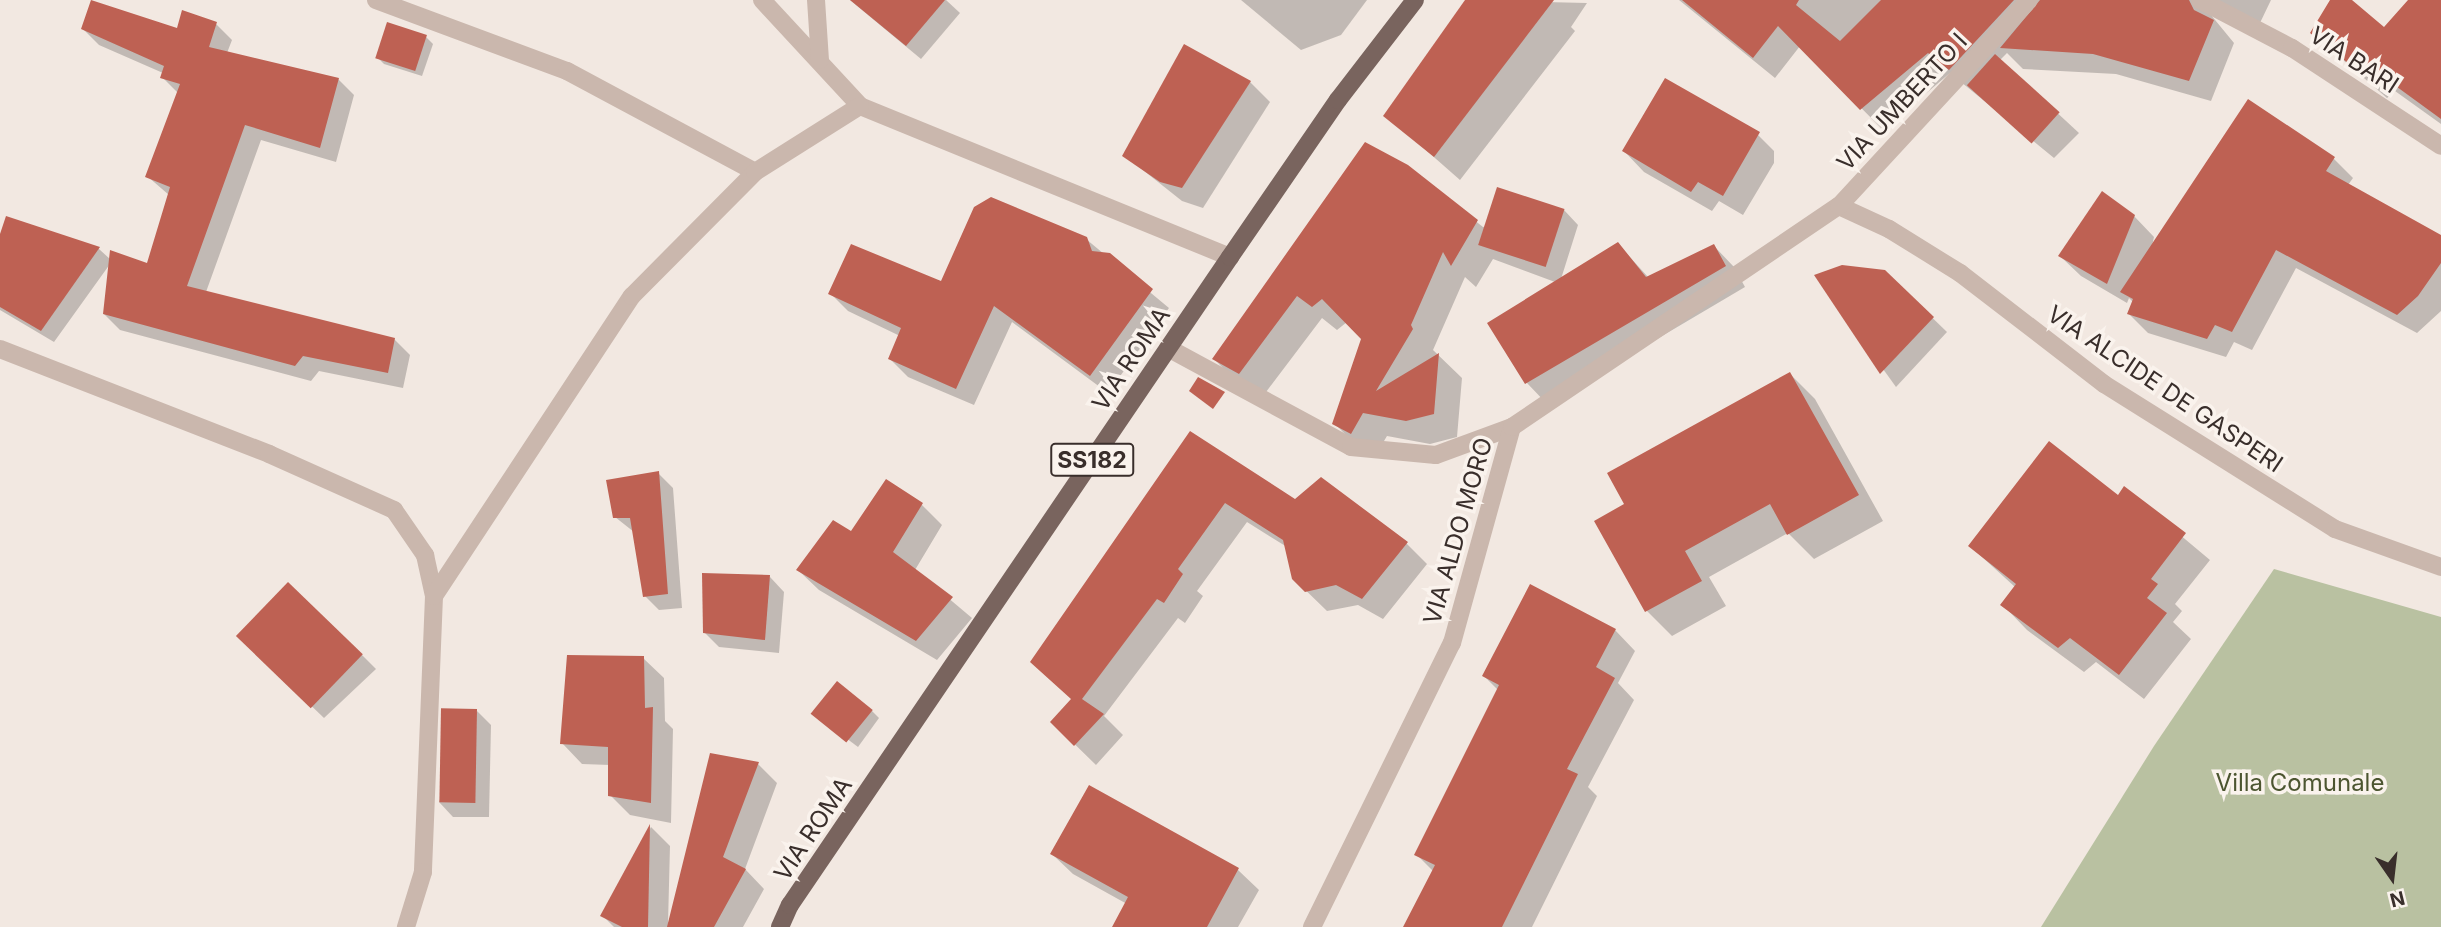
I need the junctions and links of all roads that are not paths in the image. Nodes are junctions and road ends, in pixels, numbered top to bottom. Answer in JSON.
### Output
{"nodes":[{"id":1,"x":376,"y":0,"type":"edge"},
{"id":2,"x":762,"y":0,"type":"edge"},
{"id":3,"x":816,"y":0,"type":"edge"},
{"id":4,"x":1415,"y":0,"type":"edge"},
{"id":5,"x":2029,"y":0,"type":"edge"},
{"id":6,"x":2200,"y":0,"type":"edge"},
{"id":7,"x":820,"y":60,"type":"junction"},
{"id":8,"x":860,"y":106,"type":"junction"},
{"id":9,"x":2441,"y":146,"type":"edge"},
{"id":10,"x":755,"y":172,"type":"junction"},
{"id":11,"x":1839,"y":206,"type":"junction"},
{"id":12,"x":1230,"y":257,"type":"junction"},
{"id":13,"x":1168,"y":348,"type":"junction"},
{"id":14,"x":0,"y":349,"type":"edge"},
{"id":15,"x":1512,"y":427,"type":"junction"},
{"id":16,"x":2441,"y":567,"type":"edge"},
{"id":17,"x":433,"y":596,"type":"junction"},
{"id":18,"x":406,"y":927,"type":"edge"},
{"id":19,"x":780,"y":927,"type":"edge"},
{"id":20,"x":1312,"y":927,"type":"edge"}],
"edges":[{"from":1,"to":10,"type":"street"},
{"from":2,"to":7,"type":"street"},
{"from":3,"to":7,"type":"street"},
{"from":4,"to":12,"type":"main road","name":"VIA ROMA","number":"SS182"},
{"from":5,"to":11,"type":"street","name":"VIA UMBERTO I"},
{"from":6,"to":9,"type":"street","name":"VIA BARI"},
{"from":7,"to":8,"type":"street"},
{"from":8,"to":10,"type":"street"},
{"from":8,"to":12,"type":"street"},
{"from":10,"to":17,"type":"street"},
{"from":11,"to":15,"type":"street","name":"VIA ALDO MORO"},
{"from":11,"to":16,"type":"street","name":"VIA ALCIDE DE GASPERI"},
{"from":12,"to":13,"type":"main road","name":"VIA ROMA","number":"SS182"},
{"from":13,"to":15,"type":"street"},
{"from":13,"to":19,"type":"main road","name":"VIA ROMA","number":"SS182"},
{"from":14,"to":17,"type":"street"},
{"from":15,"to":20,"type":"street","name":"VIA ALDO MORO"},
{"from":17,"to":18,"type":"street"}]}
